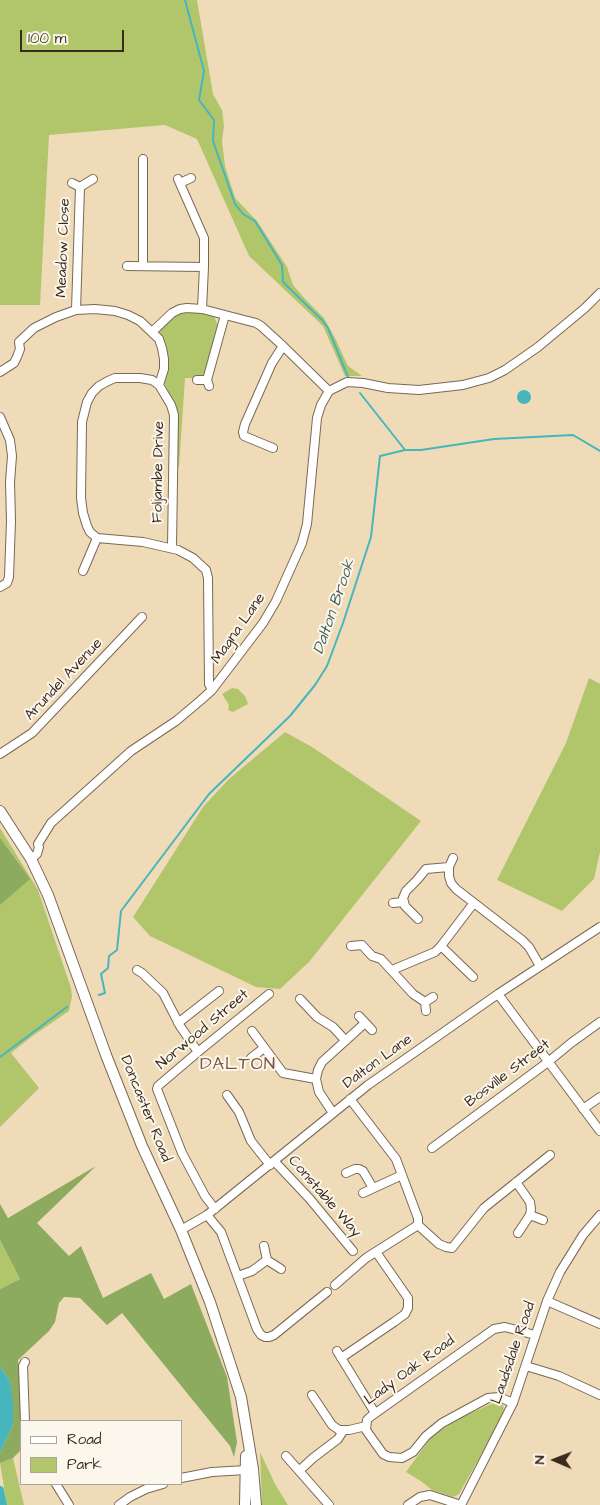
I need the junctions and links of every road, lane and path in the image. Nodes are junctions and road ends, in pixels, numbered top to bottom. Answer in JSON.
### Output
{"nodes":[{"id":1,"x":143,"y":158,"type":"dead end"},
{"id":2,"x":191,"y":178,"type":"dead end"},
{"id":3,"x":93,"y":179,"type":"dead end"},
{"id":4,"x":72,"y":183,"type":"dead end"},
{"id":5,"x":80,"y":187,"type":"junction"},
{"id":6,"x":127,"y":266,"type":"dead end"},
{"id":7,"x":143,"y":266,"type":"junction"},
{"id":8,"x":204,"y":267,"type":"junction"},
{"id":9,"x":600,"y":292,"type":"edge"},
{"id":10,"x":202,"y":309,"type":"junction"},
{"id":11,"x":76,"y":310,"type":"junction"},
{"id":12,"x":225,"y":315,"type":"junction"},
{"id":13,"x":152,"y":332,"type":"junction"},
{"id":14,"x":283,"y":346,"type":"junction"},
{"id":15,"x":0,"y":372,"type":"edge"},
{"id":16,"x":198,"y":380,"type":"dead end"},
{"id":17,"x":159,"y":385,"type":"junction"},
{"id":18,"x":329,"y":391,"type":"junction"},
{"id":19,"x":0,"y":417,"type":"edge"},
{"id":20,"x":274,"y":448,"type":"dead end"},
{"id":21,"x":97,"y":538,"type":"junction"},
{"id":22,"x":172,"y":548,"type":"junction"},
{"id":23,"x":83,"y":571,"type":"dead end"},
{"id":24,"x":0,"y":586,"type":"edge"},
{"id":25,"x":142,"y":617,"type":"dead end"},
{"id":26,"x":212,"y":690,"type":"junction"},
{"id":27,"x":0,"y":754,"type":"edge"},
{"id":28,"x":0,"y":811,"type":"edge"},
{"id":29,"x":28,"y":854,"type":"junction"},
{"id":30,"x":453,"y":858,"type":"dead end"},
{"id":31,"x":419,"y":861,"type":"dead end"},
{"id":32,"x":449,"y":867,"type":"junction"},
{"id":33,"x":423,"y":871,"type":"junction"},
{"id":34,"x":404,"y":902,"type":"junction"},
{"id":35,"x":393,"y":903,"type":"dead end"},
{"id":36,"x":473,"y":904,"type":"junction"},
{"id":37,"x":418,"y":919,"type":"dead end"},
{"id":38,"x":600,"y":927,"type":"edge"},
{"id":39,"x":351,"y":946,"type":"dead end"},
{"id":40,"x":441,"y":946,"type":"junction"},
{"id":41,"x":540,"y":966,"type":"junction"},
{"id":42,"x":392,"y":970,"type":"junction"},
{"id":43,"x":142,"y":971,"type":"dead end"},
{"id":44,"x":472,"y":976,"type":"dead end"},
{"id":45,"x":219,"y":991,"type":"dead end"},
{"id":46,"x":269,"y":994,"type":"dead end"},
{"id":47,"x":498,"y":994,"type":"junction"},
{"id":48,"x":433,"y":997,"type":"dead end"},
{"id":49,"x":300,"y":999,"type":"dead end"},
{"id":50,"x":425,"y":1002,"type":"junction"},
{"id":51,"x":426,"y":1011,"type":"dead end"},
{"id":52,"x":359,"y":1016,"type":"dead end"},
{"id":53,"x":600,"y":1022,"type":"edge"},
{"id":54,"x":178,"y":1023,"type":"junction"},
{"id":55,"x":365,"y":1023,"type":"junction"},
{"id":56,"x":372,"y":1030,"type":"dead end"},
{"id":57,"x":252,"y":1031,"type":"dead end"},
{"id":58,"x":345,"y":1040,"type":"junction"},
{"id":59,"x":264,"y":1048,"type":"junction"},
{"id":60,"x":198,"y":1052,"type":"junction"},
{"id":61,"x":251,"y":1058,"type":"dead end"},
{"id":62,"x":548,"y":1062,"type":"junction"},
{"id":63,"x":316,"y":1079,"type":"junction"},
{"id":64,"x":227,"y":1095,"type":"dead end"},
{"id":65,"x":600,"y":1097,"type":"edge"},
{"id":66,"x":350,"y":1099,"type":"junction"},
{"id":67,"x":583,"y":1109,"type":"junction"},
{"id":68,"x":333,"y":1113,"type":"junction"},
{"id":69,"x":600,"y":1131,"type":"edge"},
{"id":70,"x":432,"y":1148,"type":"dead end"},
{"id":71,"x":550,"y":1155,"type":"dead end"},
{"id":72,"x":272,"y":1164,"type":"junction"},
{"id":73,"x":346,"y":1173,"type":"dead end"},
{"id":74,"x":402,"y":1175,"type":"junction"},
{"id":75,"x":516,"y":1182,"type":"junction"},
{"id":76,"x":373,"y":1188,"type":"junction"},
{"id":77,"x":363,"y":1192,"type":"dead end"},
{"id":78,"x":215,"y":1209,"type":"junction"},
{"id":79,"x":207,"y":1215,"type":"junction"},
{"id":80,"x":530,"y":1215,"type":"junction"},
{"id":81,"x":600,"y":1215,"type":"edge"},
{"id":82,"x":543,"y":1220,"type":"dead end"},
{"id":83,"x":418,"y":1225,"type":"junction"},
{"id":84,"x":181,"y":1230,"type":"junction"},
{"id":85,"x":518,"y":1233,"type":"dead end"},
{"id":86,"x":264,"y":1246,"type":"dead end"},
{"id":87,"x":353,"y":1250,"type":"dead end"},
{"id":88,"x":376,"y":1252,"type":"junction"},
{"id":89,"x":267,"y":1260,"type":"junction"},
{"id":90,"x":281,"y":1269,"type":"dead end"},
{"id":91,"x":238,"y":1276,"type":"junction"},
{"id":92,"x":335,"y":1284,"type":"dead end"},
{"id":93,"x":327,"y":1292,"type":"dead end"},
{"id":94,"x":546,"y":1301,"type":"junction"},
{"id":95,"x":600,"y":1324,"type":"edge"},
{"id":96,"x":535,"y":1336,"type":"junction"},
{"id":97,"x":26,"y":1362,"type":"dead end"},
{"id":98,"x":526,"y":1366,"type":"junction"},
{"id":99,"x":312,"y":1395,"type":"dead end"},
{"id":100,"x":600,"y":1395,"type":"edge"},
{"id":101,"x":514,"y":1403,"type":"junction"},
{"id":102,"x":375,"y":1413,"type":"junction"},
{"id":103,"x":25,"y":1420,"type":"edge"},
{"id":104,"x":246,"y":1425,"type":"junction"},
{"id":105,"x":366,"y":1426,"type":"junction"},
{"id":106,"x":343,"y":1431,"type":"junction"},
{"id":107,"x":286,"y":1456,"type":"dead end"},
{"id":108,"x":246,"y":1470,"type":"junction"},
{"id":109,"x":300,"y":1470,"type":"junction"},
{"id":110,"x":182,"y":1478,"type":"edge"},
{"id":111,"x":57,"y":1485,"type":"edge"},
{"id":112,"x":160,"y":1485,"type":"edge"},
{"id":113,"x":68,"y":1505,"type":"edge"},
{"id":114,"x":119,"y":1505,"type":"edge"},
{"id":115,"x":245,"y":1505,"type":"edge"},
{"id":116,"x":256,"y":1505,"type":"edge"},
{"id":117,"x":329,"y":1505,"type":"edge"},
{"id":118,"x":408,"y":1505,"type":"edge"},
{"id":119,"x":461,"y":1505,"type":"edge"}],
"edges":[{"from":1,"to":7,"type":"street"},
{"from":2,"to":8,"type":"street"},
{"from":3,"to":5,"type":"street","name":"Meadow Close"},
{"from":4,"to":5,"type":"street","name":"Meadow Close"},
{"from":5,"to":11,"type":"street","name":"Meadow Close"},
{"from":6,"to":7,"type":"street"},
{"from":7,"to":8,"type":"street"},
{"from":8,"to":10,"type":"street"},
{"from":9,"to":18,"type":"street"},
{"from":10,"to":12,"type":"street"},
{"from":10,"to":13,"type":"street"},
{"from":11,"to":13,"type":"street"},
{"from":11,"to":15,"type":"street"},
{"from":12,"to":14,"type":"street"},
{"from":12,"to":16,"type":"street"},
{"from":13,"to":17,"type":"street"},
{"from":14,"to":18,"type":"street"},
{"from":14,"to":20,"type":"street"},
{"from":17,"to":21,"type":"street"},
{"from":17,"to":22,"type":"street","name":"Foljambe Drive"},
{"from":18,"to":26,"type":"street","name":"Magna Lane"},
{"from":19,"to":24,"type":"street"},
{"from":21,"to":22,"type":"street","name":"Foljambe Drive"},
{"from":21,"to":23,"type":"street"},
{"from":22,"to":26,"type":"street","name":"Foljambe Drive"},
{"from":25,"to":27,"type":"street","name":"Arundel Avenue"},
{"from":26,"to":29,"type":"street","name":"Magna Lane"},
{"from":28,"to":29,"type":"main road","name":"Doncaster Road"},
{"from":29,"to":84,"type":"main road","name":"Doncaster Road"},
{"from":30,"to":32,"type":"street"},
{"from":31,"to":33,"type":"street"},
{"from":32,"to":33,"type":"street"},
{"from":32,"to":36,"type":"street"},
{"from":33,"to":34,"type":"street"},
{"from":34,"to":35,"type":"street"},
{"from":34,"to":37,"type":"street"},
{"from":36,"to":40,"type":"street"},
{"from":36,"to":41,"type":"street"},
{"from":38,"to":41,"type":"street","name":"Dalton Lane"},
{"from":39,"to":42,"type":"street"},
{"from":40,"to":42,"type":"street"},
{"from":40,"to":44,"type":"street"},
{"from":41,"to":47,"type":"street","name":"Dalton Lane"},
{"from":42,"to":50,"type":"street"},
{"from":43,"to":54,"type":"street"},
{"from":45,"to":54,"type":"street"},
{"from":46,"to":60,"type":"street","name":"Norwood Street"},
{"from":47,"to":62,"type":"street"},
{"from":47,"to":66,"type":"street","name":"Dalton Lane"},
{"from":48,"to":50,"type":"street"},
{"from":49,"to":58,"type":"street"},
{"from":50,"to":51,"type":"street"},
{"from":52,"to":55,"type":"street"},
{"from":53,"to":62,"type":"street","name":"Bosville Street"},
{"from":54,"to":60,"type":"street"},
{"from":55,"to":56,"type":"street"},
{"from":55,"to":58,"type":"street"},
{"from":57,"to":59,"type":"street"},
{"from":58,"to":63,"type":"street"},
{"from":59,"to":61,"type":"street"},
{"from":59,"to":63,"type":"street"},
{"from":60,"to":78,"type":"street","name":"Norwood Street"},
{"from":62,"to":67,"type":"street"},
{"from":62,"to":70,"type":"street","name":"Bosville Street"},
{"from":63,"to":68,"type":"street"},
{"from":64,"to":72,"type":"street","name":"Constable Way"},
{"from":65,"to":67,"type":"street"},
{"from":66,"to":68,"type":"street","name":"Dalton Lane"},
{"from":66,"to":74,"type":"street"},
{"from":67,"to":69,"type":"street"},
{"from":68,"to":72,"type":"street","name":"Dalton Lane"},
{"from":71,"to":75,"type":"street"},
{"from":72,"to":78,"type":"street","name":"Dalton Lane"},
{"from":72,"to":87,"type":"street","name":"Constable Way"},
{"from":73,"to":76,"type":"street"},
{"from":74,"to":76,"type":"street"},
{"from":74,"to":83,"type":"street"},
{"from":75,"to":80,"type":"street"},
{"from":75,"to":83,"type":"street"},
{"from":76,"to":77,"type":"street"},
{"from":78,"to":79,"type":"street","name":"Dalton Lane"},
{"from":79,"to":84,"type":"street","name":"Dalton Lane"},
{"from":79,"to":91,"type":"street"},
{"from":80,"to":82,"type":"street"},
{"from":80,"to":85,"type":"street"},
{"from":81,"to":94,"type":"street","name":"Laudsdale Road"},
{"from":83,"to":88,"type":"street"},
{"from":84,"to":104,"type":"main road","name":"Doncaster Road"},
{"from":86,"to":89,"type":"street"},
{"from":88,"to":92,"type":"street"},
{"from":88,"to":102,"type":"street"},
{"from":89,"to":90,"type":"street"},
{"from":89,"to":91,"type":"street"},
{"from":91,"to":93,"type":"street"},
{"from":94,"to":95,"type":"street"},
{"from":94,"to":96,"type":"street","name":"Laudsdale Road"},
{"from":96,"to":98,"type":"street","name":"Laudsdale Road"},
{"from":96,"to":102,"type":"street","name":"Lady Oak Road"},
{"from":97,"to":103,"type":"street"},
{"from":98,"to":100,"type":"street"},
{"from":98,"to":101,"type":"street","name":"Laudsdale Road"},
{"from":99,"to":106,"type":"street"},
{"from":101,"to":105,"type":"street","name":"Lady Oak Road"},
{"from":101,"to":119,"type":"street","name":"Laudsdale Road"},
{"from":102,"to":105,"type":"street","name":"Lady Oak Road"},
{"from":104,"to":108,"type":"main road","name":"Doncaster Road"},
{"from":104,"to":116,"type":"main road","name":"Doncaster Road"},
{"from":105,"to":106,"type":"street"},
{"from":106,"to":109,"type":"street"},
{"from":107,"to":109,"type":"street"},
{"from":108,"to":110,"type":"street"},
{"from":108,"to":115,"type":"main road","name":"Doncaster Road"},
{"from":109,"to":117,"type":"street"},
{"from":111,"to":113,"type":"street"},
{"from":112,"to":114,"type":"street"},
{"from":118,"to":119,"type":"street"}]}
